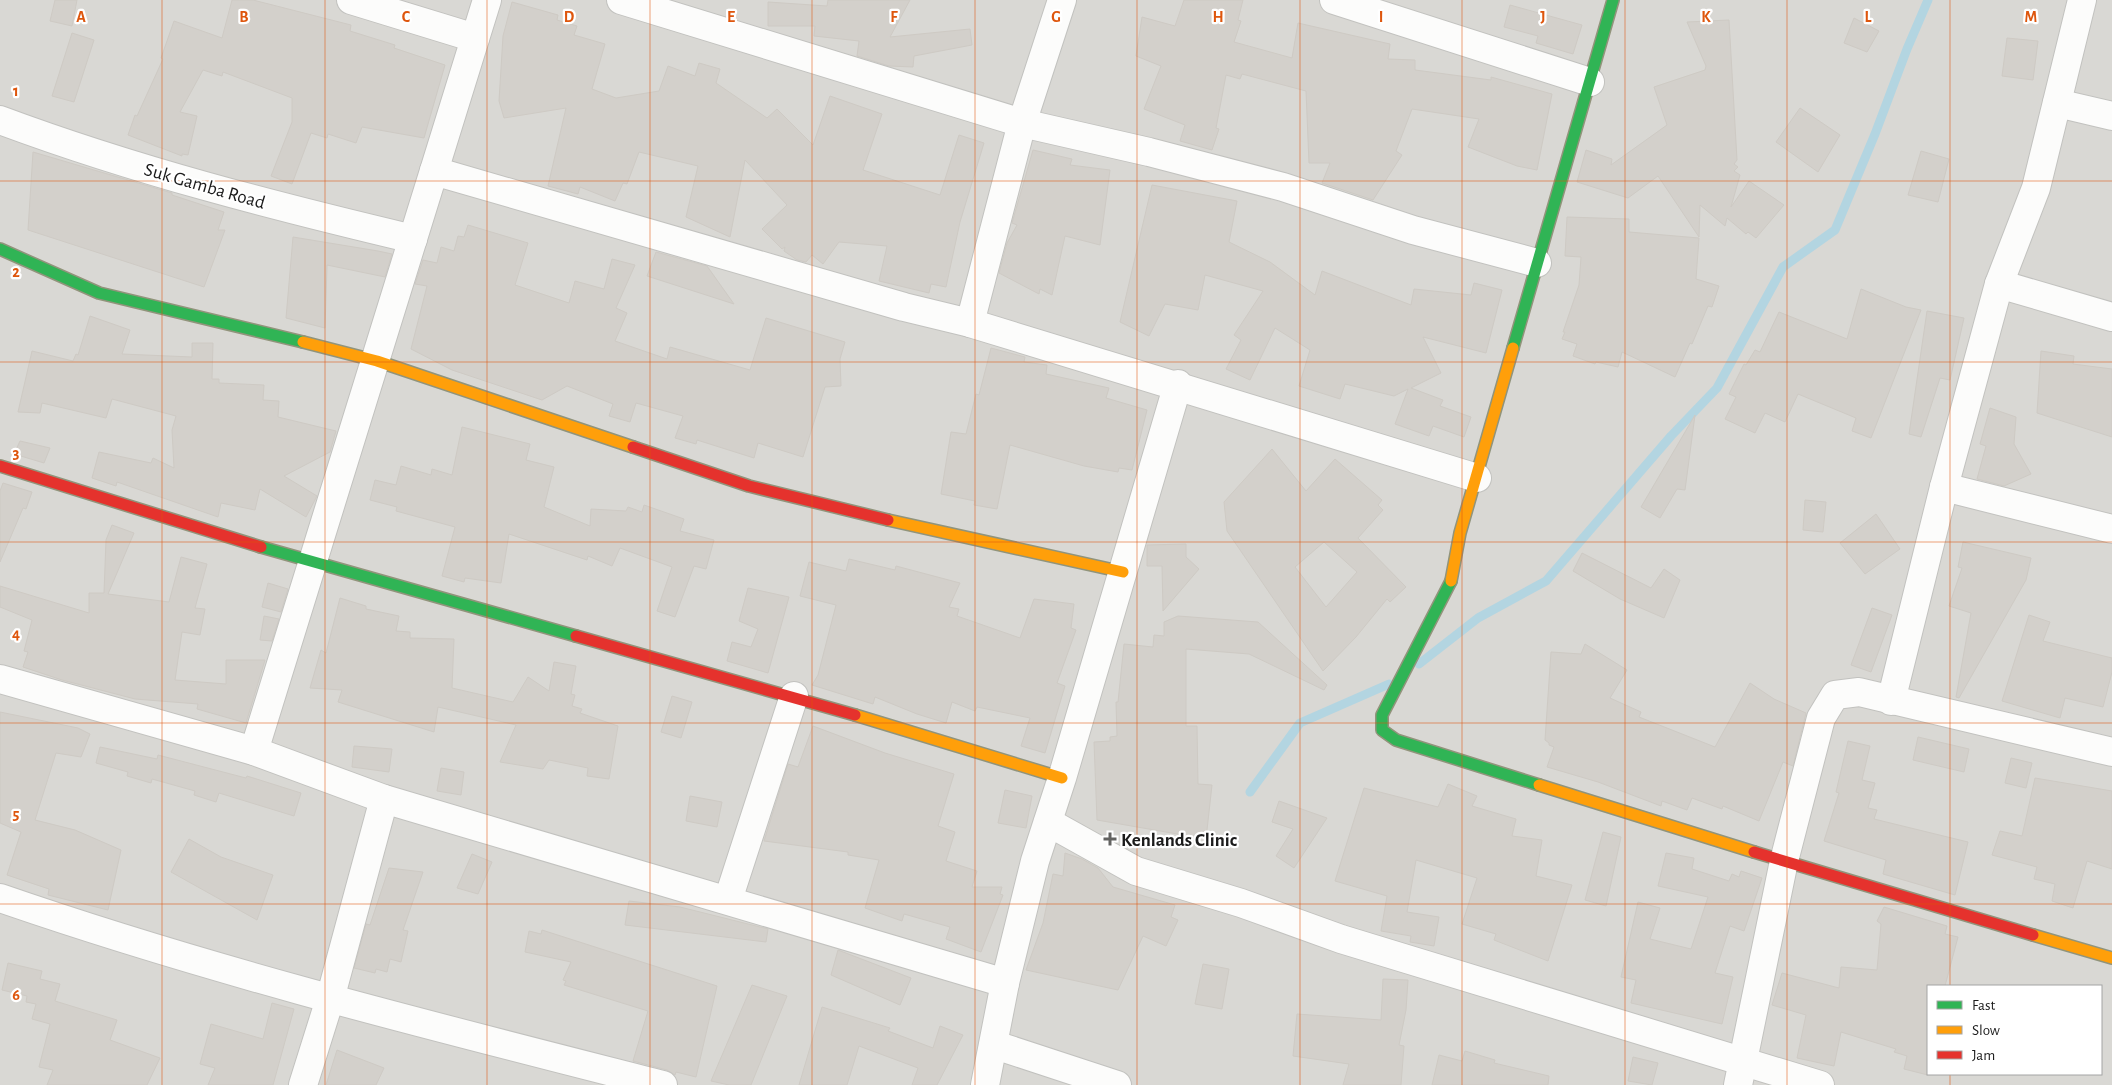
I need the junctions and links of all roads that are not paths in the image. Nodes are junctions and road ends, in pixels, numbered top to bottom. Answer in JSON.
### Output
{"nodes":[{"id":1,"x":351,"y":0,"type":"edge"},
{"id":2,"x":487,"y":0,"type":"edge"},
{"id":3,"x":621,"y":0,"type":"edge"},
{"id":4,"x":1062,"y":0,"type":"edge"},
{"id":5,"x":1334,"y":0,"type":"edge"},
{"id":6,"x":1613,"y":0,"type":"edge"},
{"id":7,"x":2074,"y":2,"type":"edge"},
{"id":8,"x":476,"y":38,"type":"junction"},
{"id":9,"x":1590,"y":82,"type":"junction"},
{"id":10,"x":2057,"y":104,"type":"junction"},
{"id":11,"x":2112,"y":116,"type":"edge"},
{"id":12,"x":0,"y":120,"type":"edge"},
{"id":13,"x":1022,"y":123,"type":"junction"},
{"id":14,"x":434,"y":171,"type":"junction"},
{"id":15,"x":413,"y":239,"type":"junction"},
{"id":16,"x":0,"y":249,"type":"edge"},
{"id":17,"x":1537,"y":263,"type":"junction"},
{"id":18,"x":1999,"y":284,"type":"junction"},
{"id":19,"x":2112,"y":317,"type":"edge"},
{"id":20,"x":970,"y":322,"type":"junction"},
{"id":21,"x":377,"y":362,"type":"junction"},
{"id":22,"x":1178,"y":384,"type":"junction"},
{"id":23,"x":0,"y":466,"type":"edge"},
{"id":24,"x":1477,"y":478,"type":"junction"},
{"id":25,"x":1944,"y":487,"type":"junction"},
{"id":26,"x":2112,"y":529,"type":"edge"},
{"id":27,"x":313,"y":563,"type":"junction"},
{"id":28,"x":1123,"y":572,"type":"junction"},
{"id":29,"x":0,"y":679,"type":"edge"},
{"id":30,"x":794,"y":696,"type":"junction"},
{"id":31,"x":1892,"y":701,"type":"junction"},
{"id":32,"x":254,"y":751,"type":"junction"},
{"id":33,"x":2112,"y":752,"type":"edge"},
{"id":34,"x":1062,"y":778,"type":"junction"},
{"id":35,"x":384,"y":800,"type":"junction"},
{"id":36,"x":1048,"y":822,"type":"junction"},
{"id":37,"x":1784,"y":861,"type":"junction"},
{"id":38,"x":0,"y":898,"type":"edge"},
{"id":39,"x":728,"y":900,"type":"junction"},
{"id":40,"x":2112,"y":958,"type":"edge"},
{"id":41,"x":1005,"y":983,"type":"junction"},
{"id":42,"x":330,"y":999,"type":"junction"},
{"id":43,"x":995,"y":1045,"type":"junction"},
{"id":44,"x":1740,"y":1074,"type":"edge"},
{"id":45,"x":303,"y":1085,"type":"edge"},
{"id":46,"x":663,"y":1085,"type":"edge"},
{"id":47,"x":985,"y":1085,"type":"edge"},
{"id":48,"x":1117,"y":1085,"type":"edge"},
{"id":49,"x":1820,"y":1085,"type":"edge"}],
"edges":[{"from":1,"to":8,"type":"street"},
{"from":2,"to":8,"type":"street"},
{"from":3,"to":13,"type":"street"},
{"from":4,"to":13,"type":"street"},
{"from":5,"to":9,"type":"street"},
{"from":6,"to":9,"type":"street"},
{"from":7,"to":10,"type":"street"},
{"from":8,"to":14,"type":"street"},
{"from":9,"to":17,"type":"street"},
{"from":10,"to":11,"type":"street"},
{"from":10,"to":18,"type":"street"},
{"from":12,"to":15,"type":"street","name":"Suk Gamba Road"},
{"from":13,"to":17,"type":"street"},
{"from":13,"to":20,"type":"street"},
{"from":14,"to":15,"type":"street"},
{"from":14,"to":20,"type":"street"},
{"from":15,"to":21,"type":"street"},
{"from":16,"to":21,"type":"street"},
{"from":17,"to":24,"type":"street"},
{"from":18,"to":19,"type":"street"},
{"from":18,"to":25,"type":"street"},
{"from":20,"to":22,"type":"street"},
{"from":21,"to":27,"type":"street"},
{"from":21,"to":28,"type":"street"},
{"from":22,"to":24,"type":"street"},
{"from":22,"to":28,"type":"street"},
{"from":23,"to":27,"type":"street"},
{"from":24,"to":37,"type":"street"},
{"from":25,"to":26,"type":"street"},
{"from":25,"to":31,"type":"street"},
{"from":27,"to":30,"type":"street"},
{"from":27,"to":32,"type":"street"},
{"from":28,"to":34,"type":"street"},
{"from":29,"to":32,"type":"street"},
{"from":30,"to":34,"type":"street"},
{"from":30,"to":39,"type":"street"},
{"from":31,"to":33,"type":"street"},
{"from":31,"to":37,"type":"street"},
{"from":32,"to":35,"type":"street"},
{"from":34,"to":36,"type":"street"},
{"from":35,"to":39,"type":"street"},
{"from":35,"to":42,"type":"street"},
{"from":36,"to":41,"type":"street"},
{"from":36,"to":44,"type":"street"},
{"from":37,"to":40,"type":"street"},
{"from":37,"to":44,"type":"street"},
{"from":38,"to":42,"type":"street"},
{"from":39,"to":41,"type":"street"},
{"from":41,"to":43,"type":"street"},
{"from":42,"to":45,"type":"street"},
{"from":42,"to":46,"type":"street"},
{"from":43,"to":47,"type":"street"},
{"from":43,"to":48,"type":"street"},
{"from":44,"to":49,"type":"street"}]}
